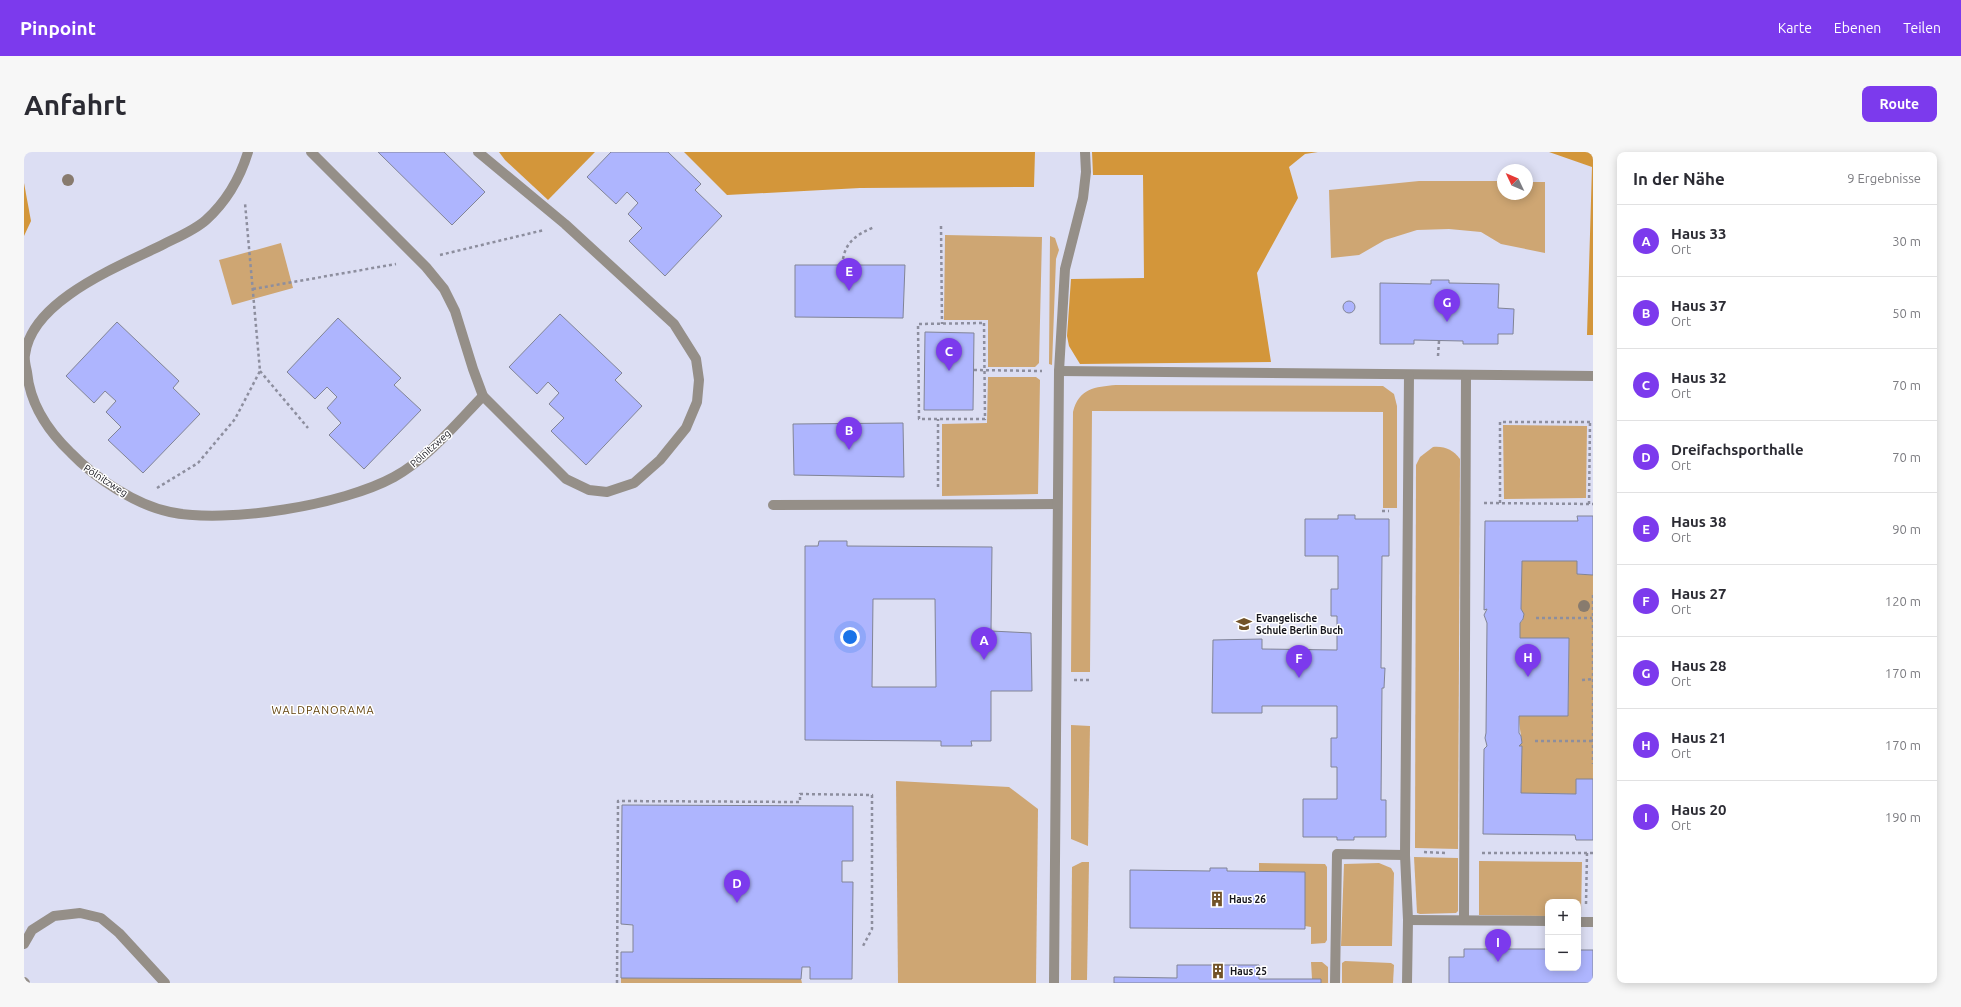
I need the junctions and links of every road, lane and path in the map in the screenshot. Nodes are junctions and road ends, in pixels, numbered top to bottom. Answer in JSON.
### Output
{"nodes":[{"id":1,"x":248,"y":152,"type":"edge"},
{"id":2,"x":311,"y":152,"type":"edge"},
{"id":3,"x":478,"y":152,"type":"edge"},
{"id":4,"x":1085,"y":152,"type":"edge"},
{"id":5,"x":242,"y":172,"type":"junction"},
{"id":6,"x":941,"y":226,"type":"dead end"},
{"id":7,"x":874,"y":227,"type":"dead end"},
{"id":8,"x":843,"y":259,"type":"dead end"},
{"id":9,"x":942,"y":324,"type":"junction"},
{"id":10,"x":974,"y":370,"type":"dead end"},
{"id":11,"x":260,"y":371,"type":"junction"},
{"id":12,"x":985,"y":371,"type":"junction"},
{"id":13,"x":1059,"y":371,"type":"junction"},
{"id":14,"x":1409,"y":375,"type":"junction"},
{"id":15,"x":1466,"y":375,"type":"junction"},
{"id":16,"x":1593,"y":376,"type":"edge"},
{"id":17,"x":483,"y":396,"type":"junction"},
{"id":18,"x":938,"y":419,"type":"junction"},
{"id":19,"x":1592,"y":422,"type":"edge"},
{"id":20,"x":308,"y":428,"type":"dead end"},
{"id":21,"x":138,"y":500,"type":"junction"},
{"id":22,"x":1465,"y":502,"type":"junction"},
{"id":23,"x":1500,"y":503,"type":"junction"},
{"id":24,"x":1057,"y":504,"type":"junction"},
{"id":25,"x":1589,"y":504,"type":"junction"},
{"id":26,"x":1593,"y":504,"type":"edge"},
{"id":27,"x":773,"y":505,"type":"dead end"},
{"id":28,"x":938,"y":505,"type":"junction"},
{"id":29,"x":1593,"y":595,"type":"edge"},
{"id":30,"x":1536,"y":618,"type":"dead end"},
{"id":31,"x":1592,"y":618,"type":"edge"},
{"id":32,"x":1593,"y":679,"type":"edge"},
{"id":33,"x":1582,"y":680,"type":"dead end"},
{"id":34,"x":1535,"y":741,"type":"dead end"},
{"id":35,"x":1593,"y":741,"type":"edge"},
{"id":36,"x":1593,"y":764,"type":"edge"},
{"id":37,"x":1464,"y":853,"type":"junction"},
{"id":38,"x":1587,"y":853,"type":"junction"},
{"id":39,"x":1593,"y":853,"type":"edge"},
{"id":40,"x":1405,"y":854,"type":"junction"},
{"id":41,"x":1408,"y":920,"type":"junction"},
{"id":42,"x":1464,"y":920,"type":"junction"},
{"id":43,"x":1545,"y":921,"type":"edge"},
{"id":44,"x":1585,"y":922,"type":"edge"},
{"id":45,"x":24,"y":944,"type":"edge"},
{"id":46,"x":863,"y":946,"type":"dead end"},
{"id":47,"x":165,"y":983,"type":"edge"},
{"id":48,"x":617,"y":983,"type":"edge"},
{"id":49,"x":1054,"y":983,"type":"edge"},
{"id":50,"x":1335,"y":983,"type":"edge"},
{"id":51,"x":1407,"y":983,"type":"edge"}],
"edges":[{"from":1,"to":5,"type":"lane","name":"Pölnitzweg"},
{"from":2,"to":17,"type":"lane"},
{"from":3,"to":17,"type":"lane"},
{"from":4,"to":13,"type":"lane"},
{"from":5,"to":11,"type":"path"},
{"from":5,"to":21,"type":"lane","name":"Pölnitzweg"},
{"from":6,"to":9,"type":"path"},
{"from":7,"to":8,"type":"path"},
{"from":9,"to":12,"type":"path"},
{"from":9,"to":18,"type":"path"},
{"from":10,"to":12,"type":"path"},
{"from":11,"to":20,"type":"path"},
{"from":11,"to":21,"type":"path"},
{"from":12,"to":13,"type":"path"},
{"from":12,"to":18,"type":"path"},
{"from":13,"to":14,"type":"lane"},
{"from":13,"to":24,"type":"lane"},
{"from":14,"to":15,"type":"lane"},
{"from":14,"to":40,"type":"lane"},
{"from":15,"to":16,"type":"lane"},
{"from":15,"to":22,"type":"lane"},
{"from":17,"to":21,"type":"lane","name":"Pölnitzweg"},
{"from":18,"to":28,"type":"path"},
{"from":19,"to":23,"type":"path"},
{"from":19,"to":25,"type":"path"},
{"from":22,"to":23,"type":"path"},
{"from":22,"to":37,"type":"lane"},
{"from":23,"to":25,"type":"path"},
{"from":24,"to":28,"type":"lane"},
{"from":24,"to":49,"type":"lane"},
{"from":25,"to":26,"type":"path"},
{"from":27,"to":28,"type":"lane"},
{"from":29,"to":31,"type":"path"},
{"from":30,"to":31,"type":"path"},
{"from":31,"to":32,"type":"path"},
{"from":32,"to":33,"type":"path"},
{"from":32,"to":35,"type":"path"},
{"from":34,"to":35,"type":"path"},
{"from":35,"to":36,"type":"path"},
{"from":37,"to":38,"type":"path"},
{"from":37,"to":40,"type":"path"},
{"from":37,"to":42,"type":"lane"},
{"from":38,"to":39,"type":"path"},
{"from":38,"to":44,"type":"path"},
{"from":40,"to":41,"type":"lane"},
{"from":40,"to":50,"type":"lane"},
{"from":41,"to":42,"type":"lane"},
{"from":41,"to":51,"type":"lane"},
{"from":42,"to":43,"type":"lane"},
{"from":45,"to":47,"type":"lane"},
{"from":46,"to":48,"type":"path"}]}
